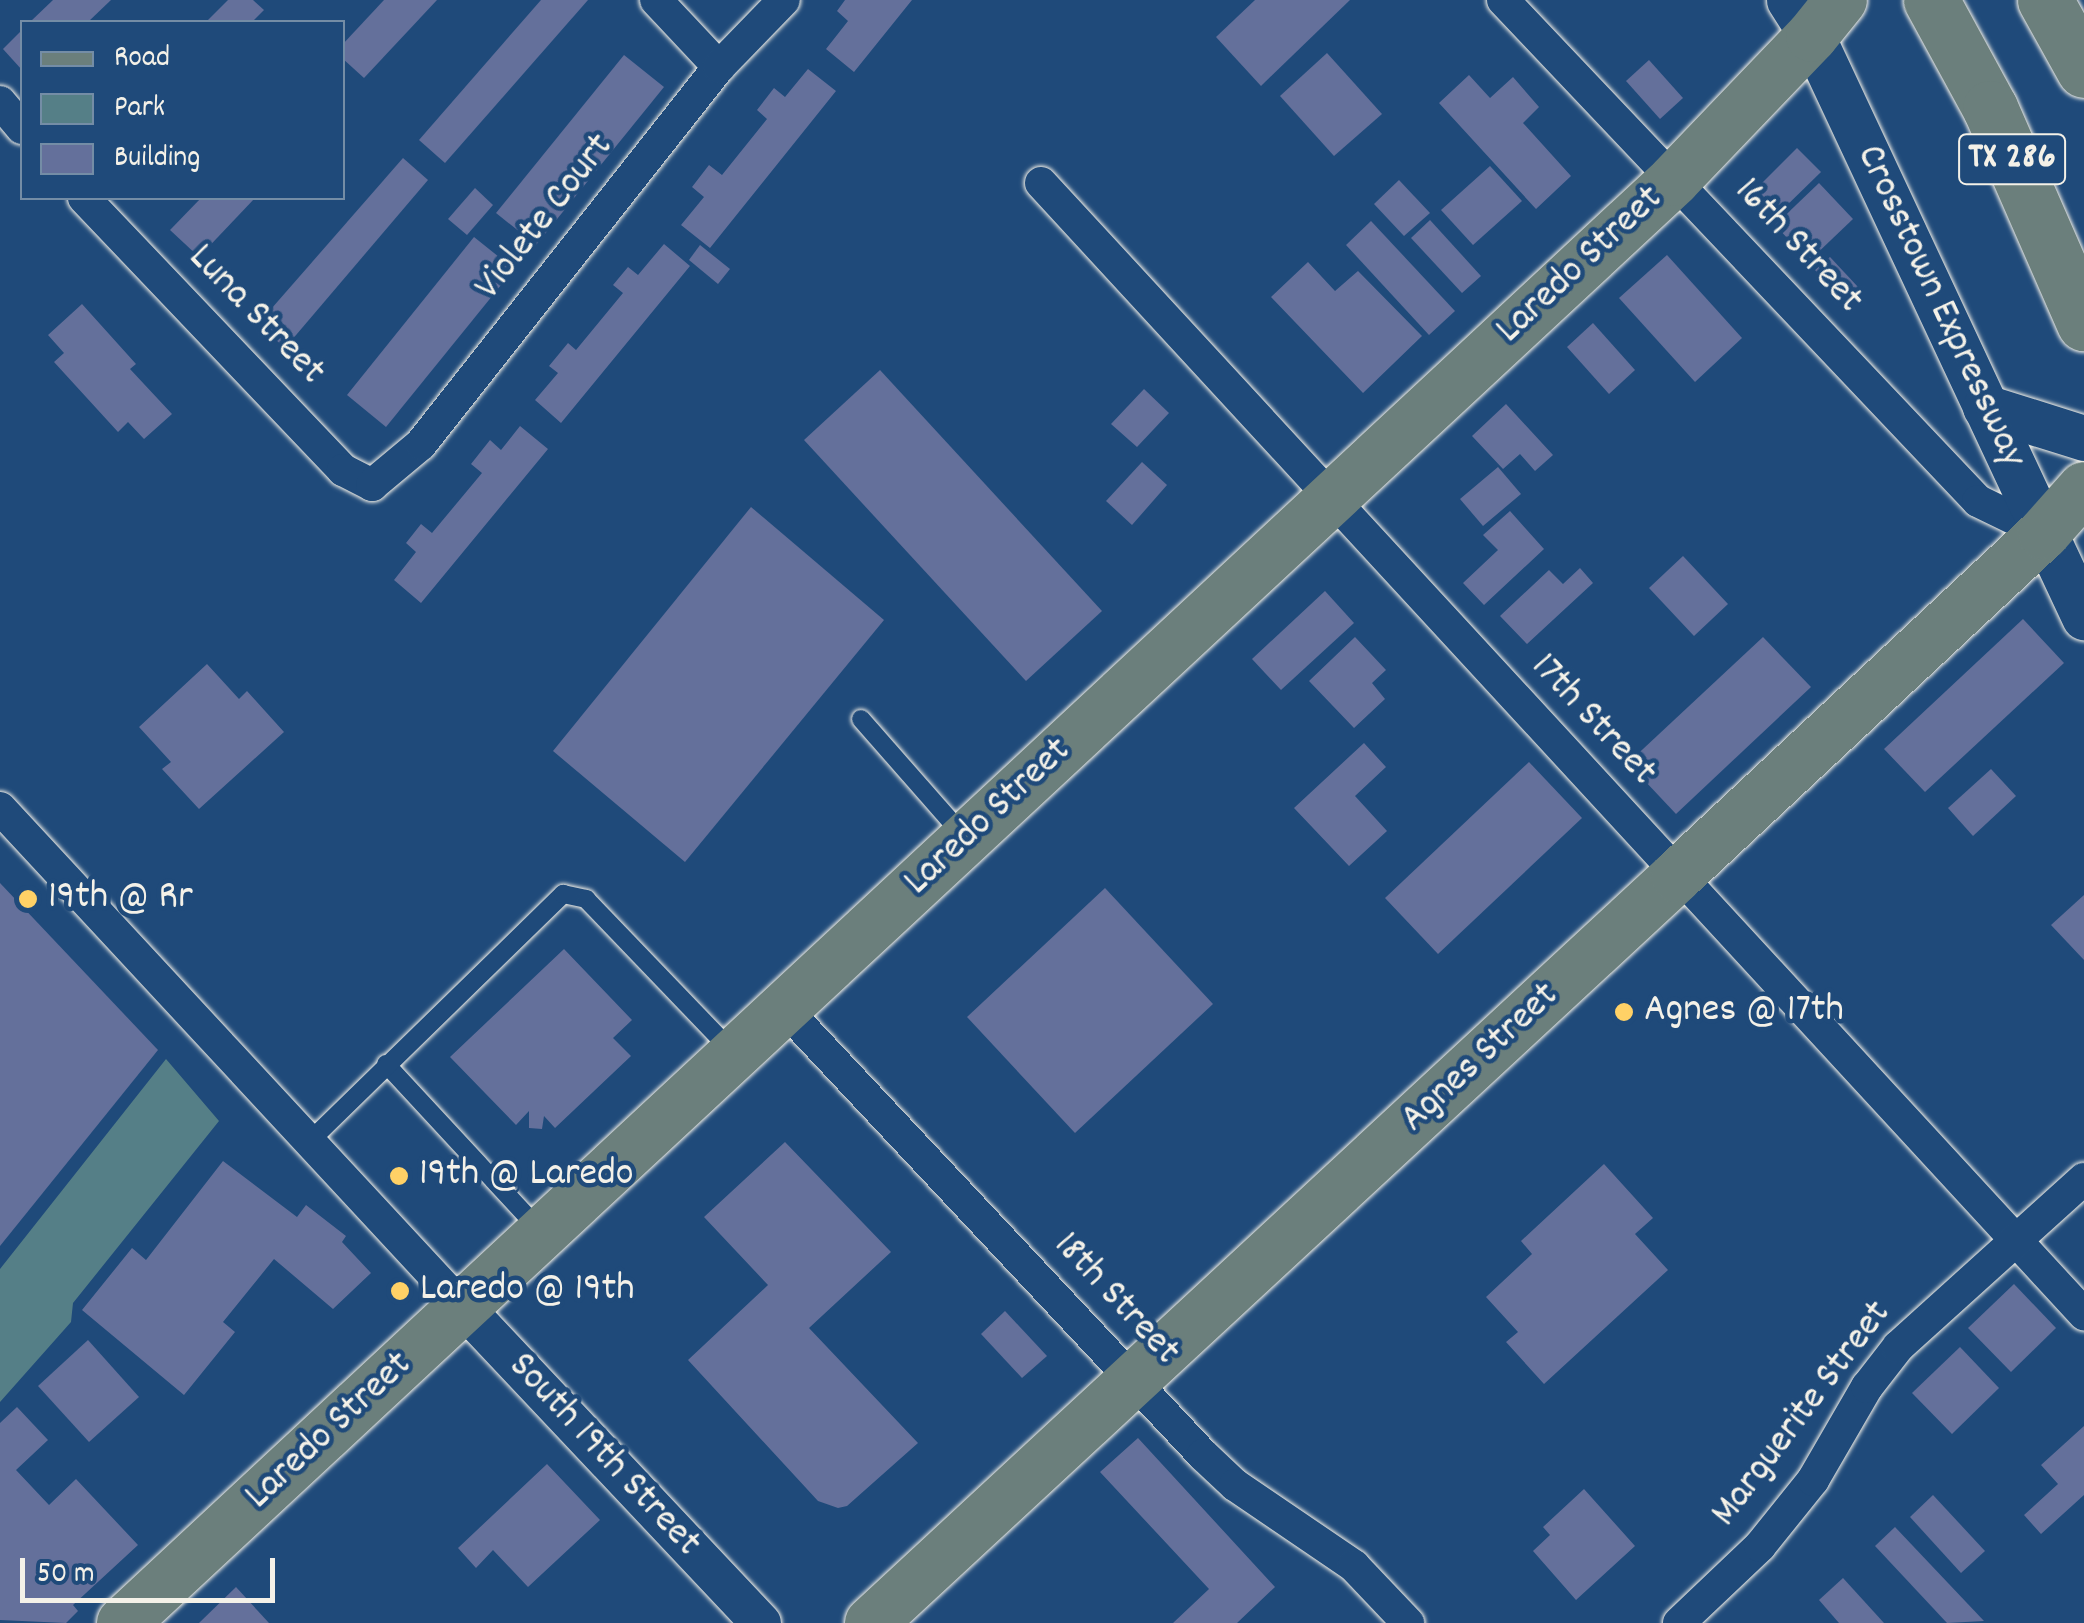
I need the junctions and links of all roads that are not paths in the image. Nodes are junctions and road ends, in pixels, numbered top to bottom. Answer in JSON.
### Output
{"nodes":[{"id":1,"x":656,"y":0,"type":"edge"},
{"id":2,"x":784,"y":0,"type":"edge"},
{"id":3,"x":1503,"y":0,"type":"edge"},
{"id":4,"x":1931,"y":0,"type":"edge"},
{"id":5,"x":2045,"y":0,"type":"edge"},
{"id":6,"x":1814,"y":12,"type":"edge"},
{"id":7,"x":720,"y":68,"type":"junction"},
{"id":8,"x":2084,"y":70,"type":"edge"},
{"id":9,"x":0,"y":102,"type":"edge"},
{"id":10,"x":20,"y":126,"type":"edge"},
{"id":11,"x":1674,"y":180,"type":"junction"},
{"id":12,"x":1041,"y":183,"type":"dead end"},
{"id":13,"x":86,"y":200,"type":"edge"},
{"id":14,"x":2084,"y":323,"type":"edge"},
{"id":15,"x":1985,"y":407,"type":"junction"},
{"id":16,"x":2084,"y":438,"type":"edge"},
{"id":17,"x":372,"y":485,"type":"joint"},
{"id":18,"x":2084,"y":488,"type":"edge"},
{"id":19,"x":1332,"y":500,"type":"junction"},
{"id":20,"x":2044,"y":533,"type":"junction"},
{"id":21,"x":2084,"y":617,"type":"edge"},
{"id":22,"x":862,"y":719,"type":"dead end"},
{"id":23,"x":0,"y":808,"type":"edge"},
{"id":24,"x":966,"y":839,"type":"junction"},
{"id":25,"x":1677,"y":876,"type":"junction"},
{"id":26,"x":784,"y":1008,"type":"junction"},
{"id":27,"x":735,"y":1054,"type":"junction"},
{"id":28,"x":386,"y":1064,"type":"junction"},
{"id":29,"x":310,"y":1141,"type":"junction"},
{"id":30,"x":2084,"y":1178,"type":"edge"},
{"id":31,"x":543,"y":1234,"type":"junction"},
{"id":32,"x":2015,"y":1240,"type":"junction"},
{"id":33,"x":464,"y":1308,"type":"junction"},
{"id":34,"x":2084,"y":1314,"type":"edge"},
{"id":35,"x":1134,"y":1382,"type":"junction"},
{"id":36,"x":123,"y":1623,"type":"edge"},
{"id":37,"x":761,"y":1623,"type":"edge"},
{"id":38,"x":870,"y":1623,"type":"edge"},
{"id":39,"x":1408,"y":1623,"type":"edge"},
{"id":40,"x":1679,"y":1623,"type":"edge"}],
"edges":[{"from":1,"to":7,"type":"street"},
{"from":2,"to":7,"type":"street","name":"Violete Court"},
{"from":3,"to":11,"type":"street","name":"16th Street"},
{"from":4,"to":14,"type":"highway","number":"TX 286"},
{"from":5,"to":8,"type":"highway","number":"TX 286"},
{"from":6,"to":11,"type":"main road","name":"Laredo Street"},
{"from":6,"to":15,"type":"main road","name":"Crosstown Expressway"},
{"from":7,"to":17,"type":"street","name":"Violete Court"},
{"from":9,"to":10,"type":"street"},
{"from":11,"to":19,"type":"main road","name":"Laredo Street"},
{"from":11,"to":20,"type":"street","name":"16th Street"},
{"from":12,"to":19,"type":"street","name":"17th Street"},
{"from":13,"to":17,"type":"street","name":"Luna Street"},
{"from":15,"to":16,"type":"main road"},
{"from":15,"to":20,"type":"main road","name":"Crosstown Expressway"},
{"from":18,"to":20,"type":"main road","name":"Agnes Street"},
{"from":19,"to":24,"type":"main road","name":"Laredo Street"},
{"from":19,"to":25,"type":"street","name":"17th Street"},
{"from":20,"to":21,"type":"main road","name":"Crosstown Expressway"},
{"from":20,"to":25,"type":"main road","name":"Agnes Street"},
{"from":22,"to":24,"type":"lane"},
{"from":23,"to":29,"type":"street","name":"South 19th Street"},
{"from":24,"to":26,"type":"main road","name":"Laredo Street"},
{"from":25,"to":32,"type":"street","name":"17th Street"},
{"from":25,"to":35,"type":"main road","name":"Agnes Street"},
{"from":26,"to":27,"type":"main road","name":"Laredo Street"},
{"from":26,"to":35,"type":"street","name":"18th Street"},
{"from":27,"to":28,"type":"lane"},
{"from":27,"to":31,"type":"main road","name":"Laredo Street"},
{"from":28,"to":29,"type":"lane"},
{"from":28,"to":31,"type":"lane"},
{"from":29,"to":33,"type":"street","name":"South 19th Street"},
{"from":30,"to":32,"type":"street","name":"Marguerite Street"},
{"from":31,"to":33,"type":"main road","name":"Laredo Street"},
{"from":32,"to":34,"type":"street","name":"17th Street"},
{"from":32,"to":40,"type":"street","name":"Marguerite Street"},
{"from":33,"to":36,"type":"main road","name":"Laredo Street"},
{"from":33,"to":37,"type":"street","name":"South 19th Street"},
{"from":35,"to":38,"type":"main road","name":"Agnes Street"},
{"from":35,"to":39,"type":"street","name":"18th Street"}]}
